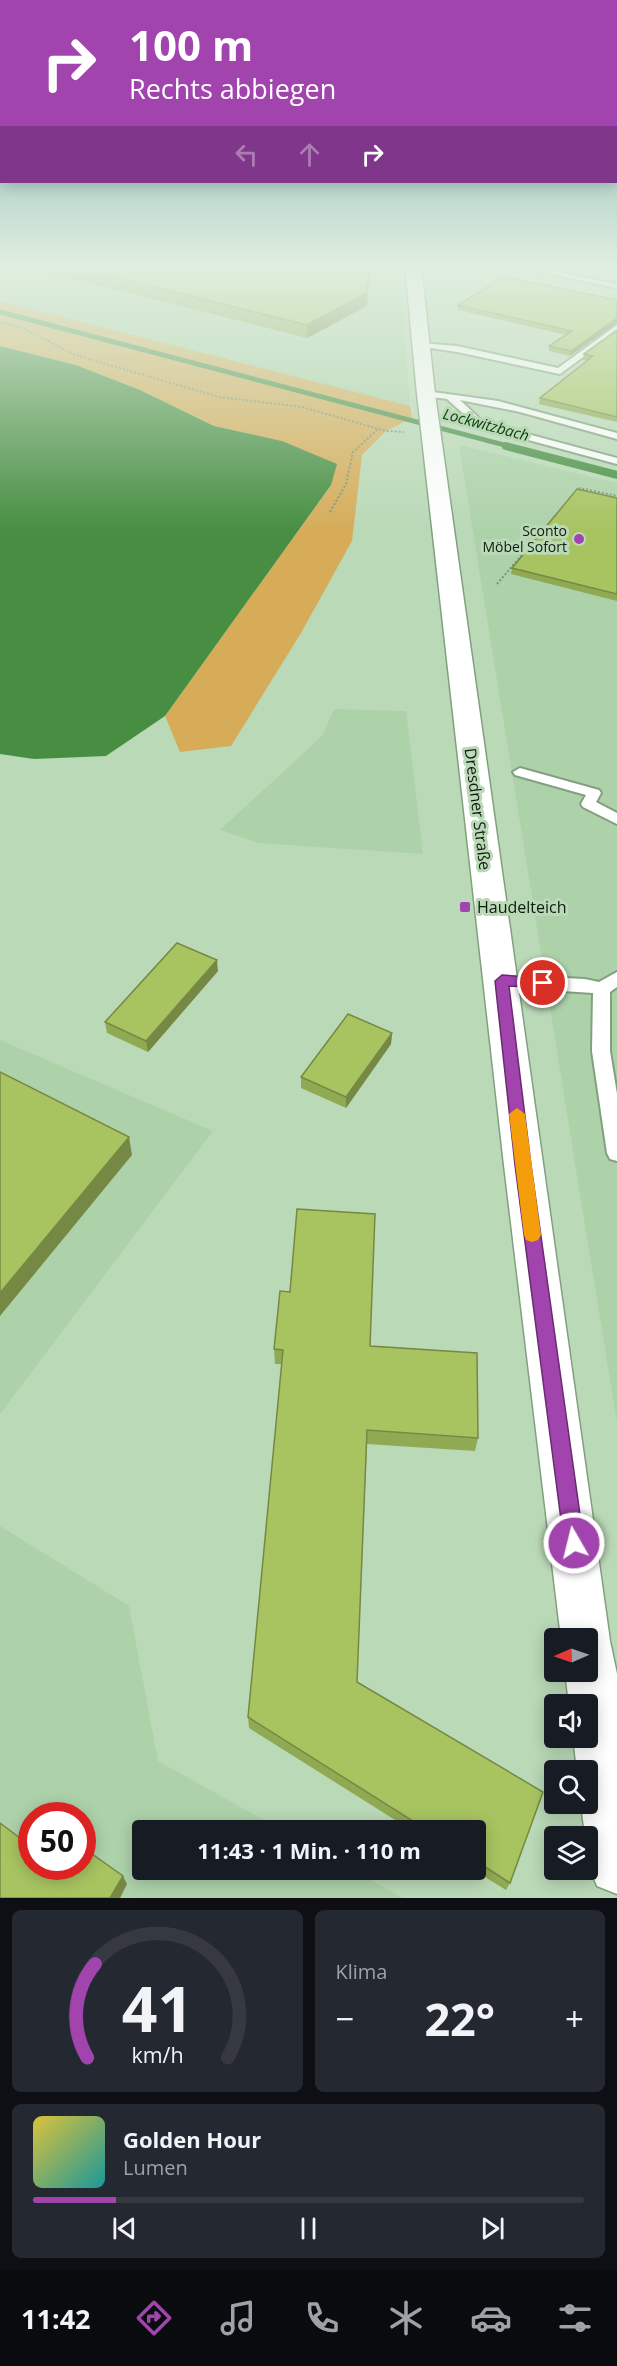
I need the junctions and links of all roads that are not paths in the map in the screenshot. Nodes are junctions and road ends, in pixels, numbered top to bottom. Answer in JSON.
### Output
{"nodes":[{"id":1,"x":422,"y":355,"type":"edge"},
{"id":2,"x":483,"y":355,"type":"edge"},
{"id":3,"x":582,"y":355,"type":"edge"},
{"id":4,"x":426,"y":394,"type":"junction"},
{"id":5,"x":450,"y":396,"type":"junction"},
{"id":6,"x":617,"y":436,"type":"edge"},
{"id":7,"x":617,"y":461,"type":"edge"},
{"id":8,"x":520,"y":772,"type":"dead end"},
{"id":9,"x":617,"y":819,"type":"edge"},
{"id":10,"x":617,"y":978,"type":"edge"},
{"id":11,"x":502,"y":981,"type":"junction"},
{"id":12,"x":602,"y":989,"type":"junction"},
{"id":13,"x":617,"y":1154,"type":"edge"},
{"id":14,"x":585,"y":1628,"type":"edge"},
{"id":15,"x":592,"y":1682,"type":"edge"},
{"id":16,"x":617,"y":1866,"type":"edge"}],
"edges":[{"from":1,"to":4,"type":"main road","name":"Dresdner Straße"},
{"from":2,"to":3,"type":"lane"},
{"from":4,"to":5,"type":"lane"},
{"from":4,"to":11,"type":"main road","name":"Dresdner Straße"},
{"from":5,"to":6,"type":"lane"},
{"from":5,"to":7,"type":"lane"},
{"from":8,"to":9,"type":"lane"},
{"from":10,"to":12,"type":"lane"},
{"from":11,"to":12,"type":"lane"},
{"from":11,"to":14,"type":"main road","name":"Dresdner Straße"},
{"from":12,"to":13,"type":"lane"},
{"from":15,"to":16,"type":"main road"}]}
